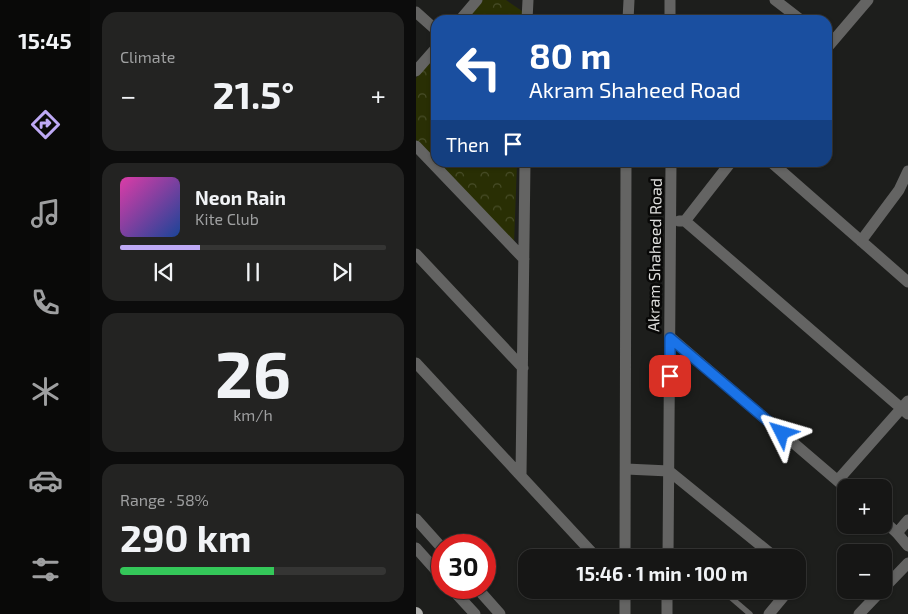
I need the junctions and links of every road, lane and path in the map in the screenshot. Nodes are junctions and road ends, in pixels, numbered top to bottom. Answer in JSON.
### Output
{"nodes":[{"id":1,"x":477,"y":0,"type":"edge"},
{"id":2,"x":517,"y":0,"type":"edge"},
{"id":3,"x":629,"y":0,"type":"edge"},
{"id":4,"x":670,"y":0,"type":"edge"},
{"id":5,"x":775,"y":0,"type":"edge"},
{"id":6,"x":868,"y":0,"type":"edge"},
{"id":7,"x":527,"y":4,"type":"edge"},
{"id":8,"x":416,"y":12,"type":"edge"},
{"id":9,"x":464,"y":15,"type":"edge"},
{"id":10,"x":628,"y":15,"type":"edge"},
{"id":11,"x":670,"y":15,"type":"edge"},
{"id":12,"x":794,"y":15,"type":"edge"},
{"id":13,"x":431,"y":26,"type":"edge"},
{"id":14,"x":832,"y":41,"type":"edge"},
{"id":15,"x":431,"y":54,"type":"edge"},
{"id":16,"x":416,"y":71,"type":"edge"},
{"id":17,"x":416,"y":146,"type":"edge"},
{"id":18,"x":431,"y":162,"type":"edge"},
{"id":19,"x":436,"y":167,"type":"edge"},
{"id":20,"x":526,"y":167,"type":"edge"},
{"id":21,"x":626,"y":167,"type":"edge"},
{"id":22,"x":671,"y":167,"type":"edge"},
{"id":23,"x":728,"y":167,"type":"edge"},
{"id":24,"x":777,"y":167,"type":"edge"},
{"id":25,"x":908,"y":171,"type":"edge"},
{"id":26,"x":672,"y":221,"type":"junction"},
{"id":27,"x":685,"y":221,"type":"junction"},
{"id":28,"x":861,"y":241,"type":"junction"},
{"id":29,"x":416,"y":254,"type":"edge"},
{"id":30,"x":524,"y":259,"type":"junction"},
{"id":31,"x":908,"y":282,"type":"edge"},
{"id":32,"x":670,"y":338,"type":"junction"},
{"id":33,"x":416,"y":363,"type":"edge"},
{"id":34,"x":523,"y":368,"type":"junction"},
{"id":35,"x":906,"y":408,"type":"edge"},
{"id":36,"x":626,"y":470,"type":"junction"},
{"id":37,"x":669,"y":471,"type":"junction"},
{"id":38,"x":521,"y":475,"type":"junction"},
{"id":39,"x":846,"y":479,"type":"edge"},
{"id":40,"x":837,"y":480,"type":"edge"},
{"id":41,"x":416,"y":519,"type":"edge"},
{"id":42,"x":908,"y":520,"type":"edge"},
{"id":43,"x":892,"y":528,"type":"edge"},
{"id":44,"x":897,"y":533,"type":"junction"},
{"id":45,"x":431,"y":536,"type":"edge"},
{"id":46,"x":908,"y":546,"type":"edge"},
{"id":47,"x":416,"y":548,"type":"edge"},
{"id":48,"x":589,"y":549,"type":"edge"},
{"id":49,"x":625,"y":549,"type":"edge"},
{"id":50,"x":668,"y":549,"type":"edge"},
{"id":51,"x":765,"y":549,"type":"edge"},
{"id":52,"x":908,"y":563,"type":"edge"},
{"id":53,"x":431,"y":565,"type":"edge"},
{"id":54,"x":892,"y":580,"type":"edge"},
{"id":55,"x":461,"y":599,"type":"edge"},
{"id":56,"x":487,"y":599,"type":"edge"},
{"id":57,"x":625,"y":599,"type":"edge"},
{"id":58,"x":667,"y":599,"type":"edge"},
{"id":59,"x":732,"y":599,"type":"edge"},
{"id":60,"x":782,"y":599,"type":"edge"},
{"id":61,"x":873,"y":599,"type":"edge"},
{"id":62,"x":475,"y":614,"type":"edge"},
{"id":63,"x":500,"y":614,"type":"edge"},
{"id":64,"x":625,"y":614,"type":"edge"},
{"id":65,"x":667,"y":614,"type":"edge"},
{"id":66,"x":750,"y":614,"type":"edge"},
{"id":67,"x":769,"y":614,"type":"edge"},
{"id":68,"x":859,"y":614,"type":"edge"}],
"edges":[{"from":1,"to":9,"type":"street"},
{"from":2,"to":7,"type":"street"},
{"from":3,"to":10,"type":"street"},
{"from":4,"to":11,"type":"street"},
{"from":5,"to":12,"type":"street"},
{"from":6,"to":14,"type":"street"},
{"from":8,"to":13,"type":"street"},
{"from":15,"to":16,"type":"street"},
{"from":17,"to":18,"type":"street"},
{"from":19,"to":30,"type":"street"},
{"from":20,"to":30,"type":"street"},
{"from":21,"to":36,"type":"street","name":"Akram Shaheed Road"},
{"from":22,"to":26,"type":"street","name":"Akram Shaheed Road"},
{"from":23,"to":27,"type":"street"},
{"from":24,"to":28,"type":"street"},
{"from":25,"to":28,"type":"street"},
{"from":26,"to":27,"type":"street"},
{"from":26,"to":32,"type":"street","name":"Akram Shaheed Road"},
{"from":27,"to":35,"type":"street"},
{"from":28,"to":31,"type":"street"},
{"from":29,"to":34,"type":"street"},
{"from":30,"to":34,"type":"street"},
{"from":32,"to":37,"type":"street","name":"Akram Shaheed Road"},
{"from":32,"to":40,"type":"street"},
{"from":33,"to":38,"type":"street"},
{"from":34,"to":38,"type":"street"},
{"from":35,"to":39,"type":"street"},
{"from":36,"to":37,"type":"street"},
{"from":36,"to":49,"type":"street","name":"Akram Shaheed Road"},
{"from":37,"to":50,"type":"street","name":"Akram Shaheed Road"},
{"from":37,"to":51,"type":"street"},
{"from":38,"to":48,"type":"street"},
{"from":41,"to":45,"type":"street"},
{"from":42,"to":44,"type":"street"},
{"from":43,"to":44,"type":"street"},
{"from":44,"to":46,"type":"street"},
{"from":47,"to":53,"type":"street"},
{"from":52,"to":54,"type":"street"},
{"from":55,"to":62,"type":"street"},
{"from":56,"to":63,"type":"street"},
{"from":57,"to":64,"type":"street"},
{"from":58,"to":65,"type":"street"},
{"from":59,"to":66,"type":"lane"},
{"from":60,"to":67,"type":"street"},
{"from":61,"to":68,"type":"street"}]}
